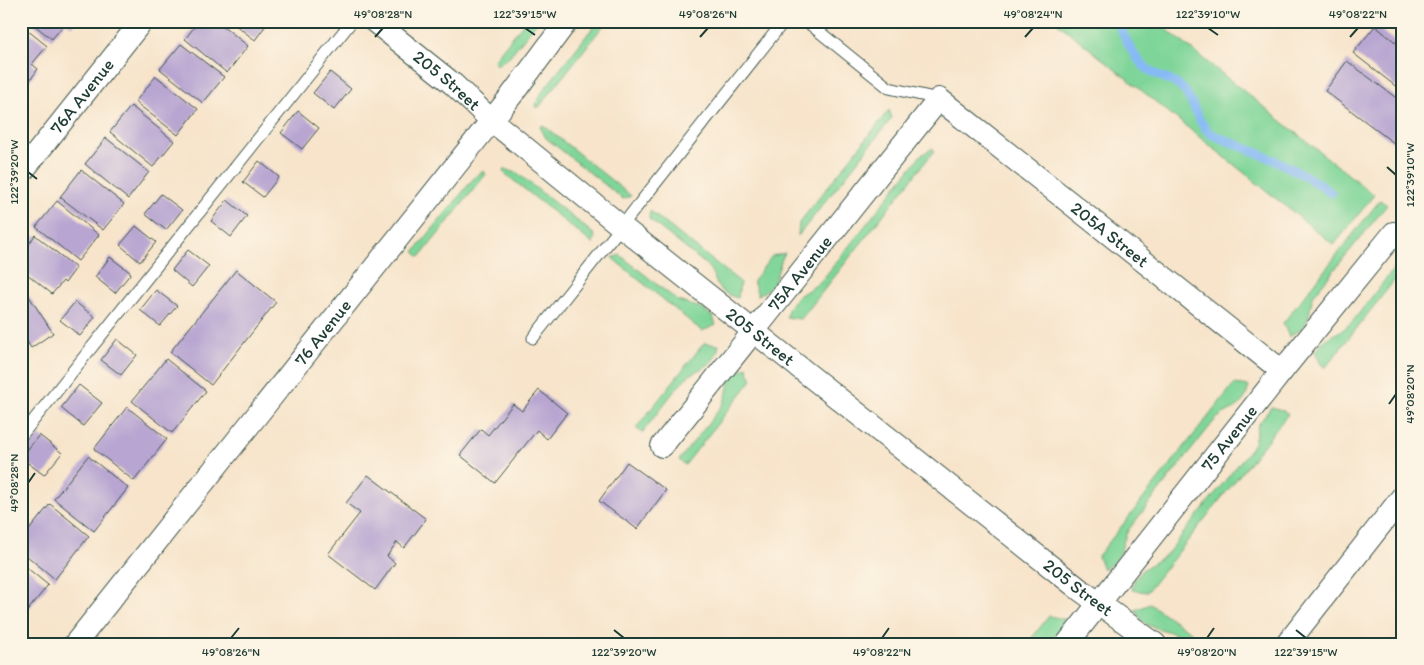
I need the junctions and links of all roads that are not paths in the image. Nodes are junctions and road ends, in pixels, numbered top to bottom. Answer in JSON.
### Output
{"nodes":[{"id":1,"x":142,"y":21,"type":"edge"},
{"id":2,"x":352,"y":21,"type":"edge"},
{"id":3,"x":374,"y":21,"type":"edge"},
{"id":4,"x":567,"y":21,"type":"edge"},
{"id":5,"x":784,"y":21,"type":"edge"},
{"id":6,"x":806,"y":21,"type":"edge"},
{"id":7,"x":939,"y":99,"type":"junction"},
{"id":8,"x":491,"y":120,"type":"junction"},
{"id":9,"x":21,"y":173,"type":"edge"},
{"id":10,"x":622,"y":227,"type":"junction"},
{"id":11,"x":1398,"y":237,"type":"edge"},
{"id":12,"x":754,"y":331,"type":"junction"},
{"id":13,"x":533,"y":338,"type":"dead end"},
{"id":14,"x":1282,"y":370,"type":"junction"},
{"id":15,"x":21,"y":436,"type":"edge"},
{"id":16,"x":662,"y":446,"type":"dead end"},
{"id":17,"x":1403,"y":496,"type":"edge"},
{"id":18,"x":1099,"y":604,"type":"junction"},
{"id":19,"x":75,"y":644,"type":"edge"},
{"id":20,"x":1067,"y":644,"type":"edge"},
{"id":21,"x":1154,"y":644,"type":"edge"},
{"id":22,"x":1286,"y":644,"type":"edge"}],
"edges":[{"from":1,"to":9,"type":"street","name":"76A Avenue"},
{"from":2,"to":15,"type":"lane"},
{"from":3,"to":8,"type":"street","name":"205 Street"},
{"from":4,"to":8,"type":"street","name":"76 Avenue"},
{"from":5,"to":10,"type":"lane"},
{"from":6,"to":7,"type":"lane"},
{"from":7,"to":12,"type":"street","name":"75A Avenue"},
{"from":7,"to":14,"type":"street","name":"205A Street"},
{"from":8,"to":10,"type":"street","name":"205 Street"},
{"from":8,"to":19,"type":"street","name":"76 Avenue"},
{"from":10,"to":12,"type":"street","name":"205 Street"},
{"from":10,"to":13,"type":"lane"},
{"from":11,"to":14,"type":"street","name":"75 Avenue"},
{"from":12,"to":16,"type":"street","name":"75A Avenue"},
{"from":12,"to":18,"type":"street","name":"205 Street"},
{"from":14,"to":18,"type":"street","name":"75 Avenue"},
{"from":17,"to":22,"type":"street"},
{"from":18,"to":20,"type":"street","name":"75 Avenue"},
{"from":18,"to":21,"type":"street","name":"205 Street"}]}
